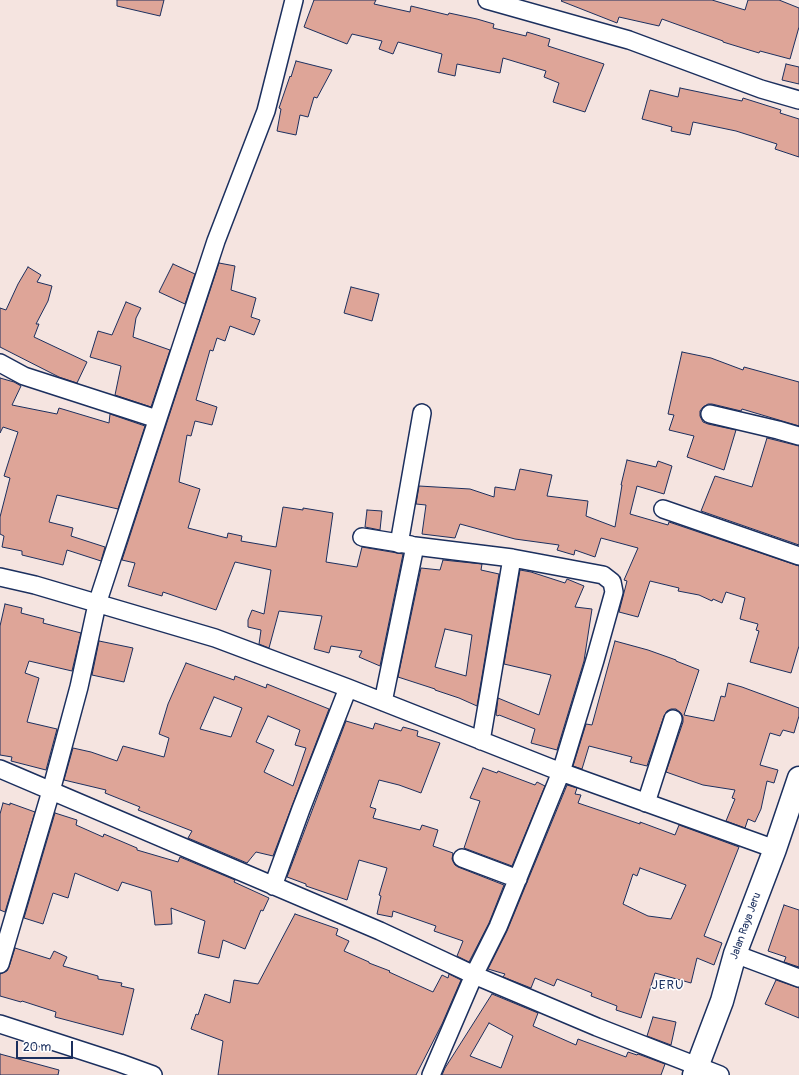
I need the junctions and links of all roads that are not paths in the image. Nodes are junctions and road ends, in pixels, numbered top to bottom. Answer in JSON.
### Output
{"nodes":[{"id":1,"x":294,"y":0,"type":"edge"},
{"id":2,"x":487,"y":0,"type":"edge"},
{"id":3,"x":535,"y":6,"type":"edge"},
{"id":4,"x":799,"y":100,"type":"edge"},
{"id":5,"x":0,"y":364,"type":"edge"},
{"id":6,"x":422,"y":413,"type":"dead end"},
{"id":7,"x":710,"y":414,"type":"dead end"},
{"id":8,"x":158,"y":419,"type":"junction"},
{"id":9,"x":799,"y":436,"type":"edge"},
{"id":10,"x":662,"y":509,"type":"dead end"},
{"id":11,"x":362,"y":537,"type":"dead end"},
{"id":12,"x":407,"y":545,"type":"junction"},
{"id":13,"x":799,"y":556,"type":"edge"},
{"id":14,"x":512,"y":558,"type":"junction"},
{"id":15,"x":0,"y":577,"type":"edge"},
{"id":16,"x":97,"y":604,"type":"junction"},
{"id":17,"x":348,"y":688,"type":"junction"},
{"id":18,"x":383,"y":702,"type":"junction"},
{"id":19,"x":673,"y":719,"type":"dead end"},
{"id":20,"x":481,"y":741,"type":"junction"},
{"id":21,"x":0,"y":769,"type":"edge"},
{"id":22,"x":561,"y":772,"type":"junction"},
{"id":23,"x":799,"y":778,"type":"edge"},
{"id":24,"x":51,"y":791,"type":"junction"},
{"id":25,"x":646,"y":803,"type":"junction"},
{"id":26,"x":775,"y":849,"type":"junction"},
{"id":27,"x":462,"y":858,"type":"dead end"},
{"id":28,"x":518,"y":879,"type":"junction"},
{"id":29,"x":273,"y":886,"type":"junction"},
{"id":30,"x":735,"y":954,"type":"junction"},
{"id":31,"x":0,"y":964,"type":"edge"},
{"id":32,"x":474,"y":975,"type":"junction"},
{"id":33,"x":799,"y":978,"type":"edge"},
{"id":34,"x":0,"y":1024,"type":"edge"},
{"id":35,"x":695,"y":1070,"type":"edge"},
{"id":36,"x":132,"y":1072,"type":"edge"},
{"id":37,"x":153,"y":1075,"type":"edge"},
{"id":38,"x":431,"y":1075,"type":"edge"},
{"id":39,"x":720,"y":1075,"type":"edge"}],
"edges":[{"from":1,"to":8,"type":"street"},
{"from":2,"to":3,"type":"street"},
{"from":3,"to":4,"type":"street"},
{"from":5,"to":8,"type":"street"},
{"from":6,"to":12,"type":"street"},
{"from":7,"to":9,"type":"street"},
{"from":8,"to":16,"type":"street"},
{"from":10,"to":13,"type":"street"},
{"from":11,"to":12,"type":"street"},
{"from":12,"to":14,"type":"street"},
{"from":12,"to":18,"type":"street"},
{"from":14,"to":20,"type":"street"},
{"from":14,"to":22,"type":"street"},
{"from":15,"to":16,"type":"street"},
{"from":16,"to":17,"type":"street"},
{"from":16,"to":24,"type":"street"},
{"from":17,"to":18,"type":"street"},
{"from":17,"to":29,"type":"street"},
{"from":18,"to":20,"type":"street"},
{"from":19,"to":25,"type":"street"},
{"from":20,"to":22,"type":"street"},
{"from":21,"to":24,"type":"street"},
{"from":22,"to":25,"type":"street"},
{"from":22,"to":28,"type":"street"},
{"from":23,"to":26,"type":"main road","name":"Jalan Raya Jeru"},
{"from":24,"to":29,"type":"street"},
{"from":24,"to":31,"type":"street"},
{"from":25,"to":26,"type":"street"},
{"from":26,"to":30,"type":"main road","name":"Jalan Raya Jeru"},
{"from":27,"to":28,"type":"street"},
{"from":28,"to":32,"type":"street"},
{"from":29,"to":32,"type":"street"},
{"from":30,"to":33,"type":"street"},
{"from":30,"to":35,"type":"main road","name":"Jalan Raya Jeru"},
{"from":32,"to":35,"type":"street"},
{"from":32,"to":38,"type":"street"},
{"from":34,"to":36,"type":"street"},
{"from":35,"to":39,"type":"street"},
{"from":36,"to":37,"type":"street"}]}
